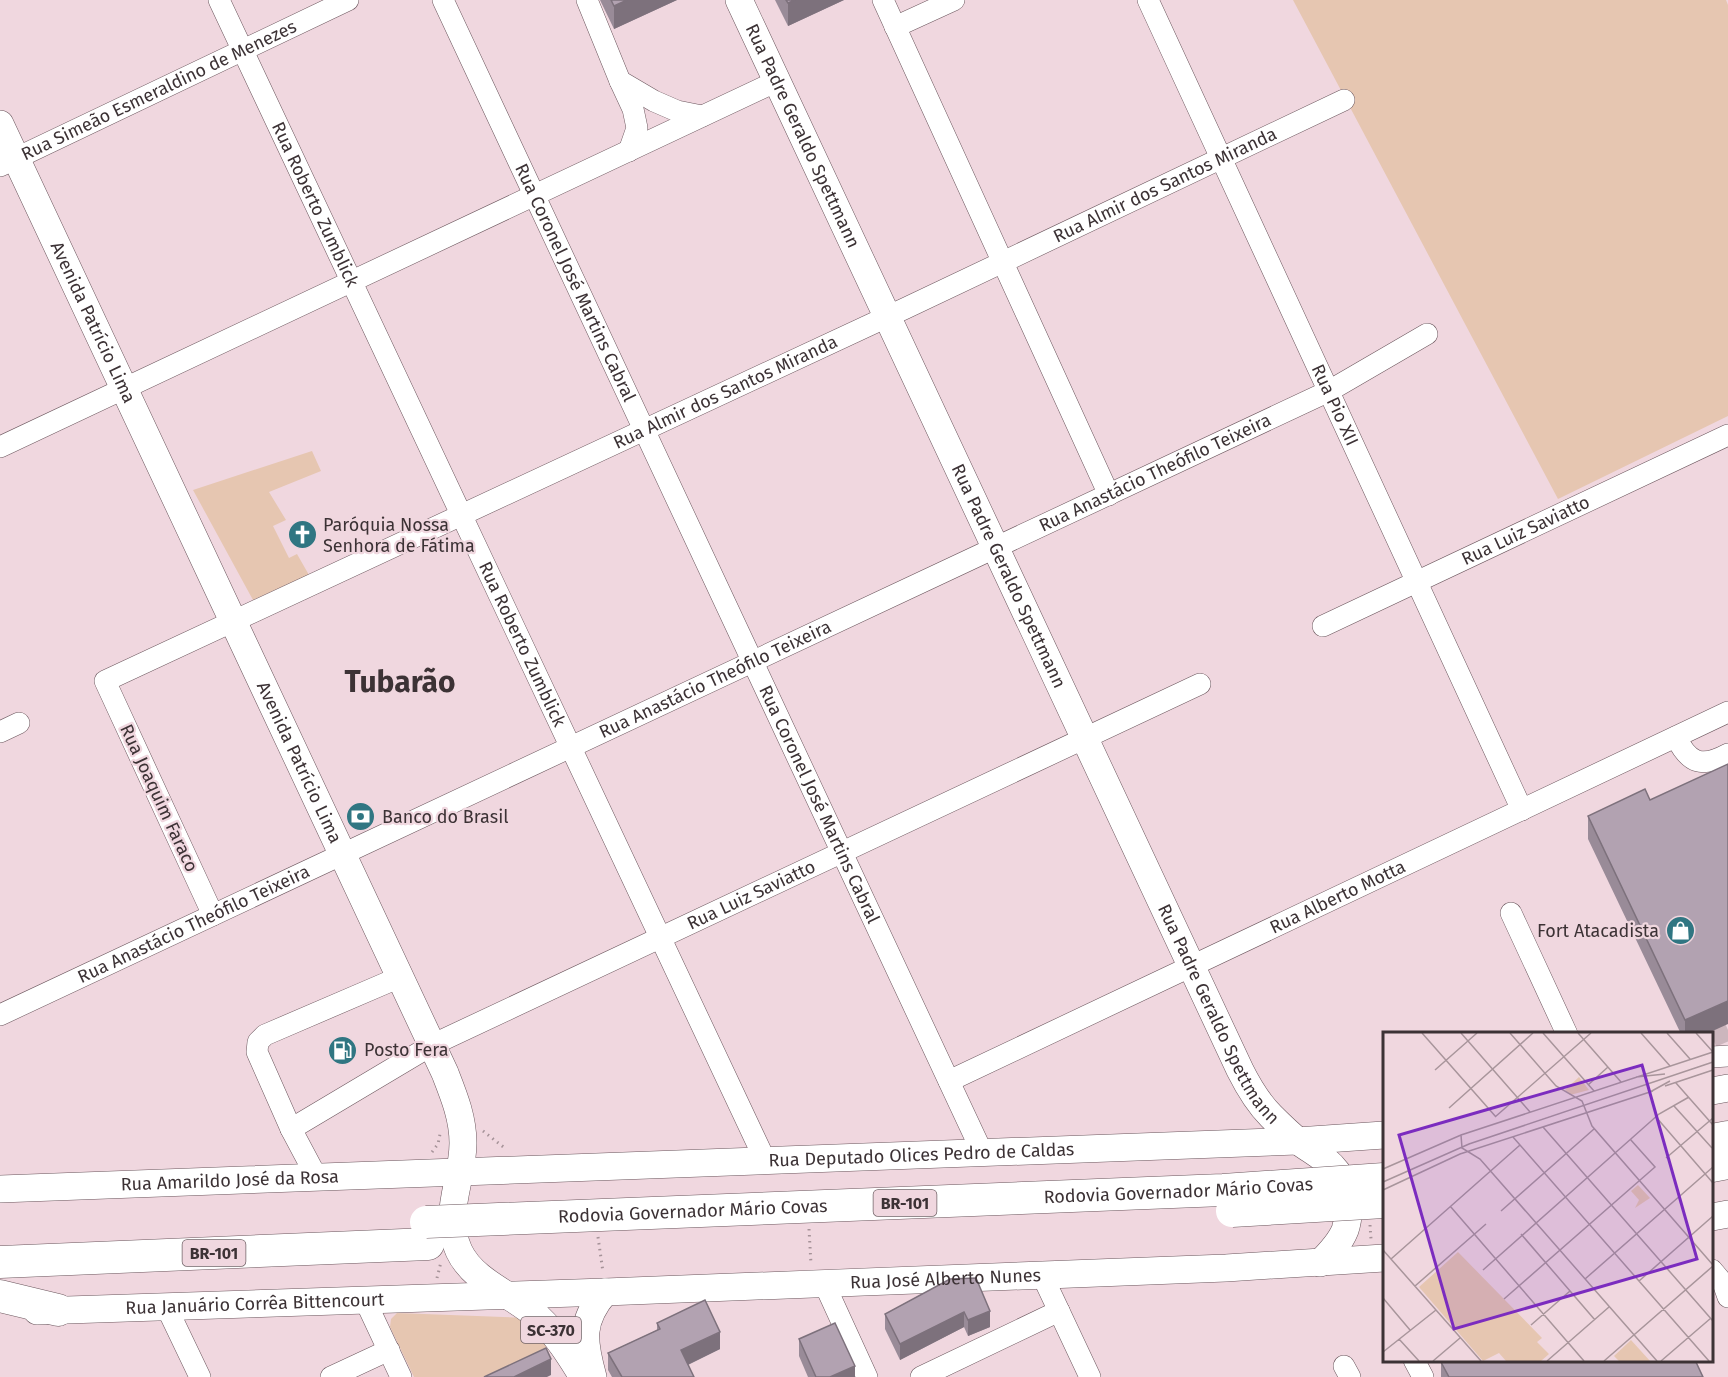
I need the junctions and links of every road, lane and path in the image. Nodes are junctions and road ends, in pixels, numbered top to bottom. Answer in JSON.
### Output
{"nodes":[{"id":1,"x":219,"y":0,"type":"edge"},
{"id":2,"x":348,"y":0,"type":"edge"},
{"id":3,"x":443,"y":0,"type":"edge"},
{"id":4,"x":587,"y":0,"type":"edge"},
{"id":5,"x":739,"y":0,"type":"edge"},
{"id":6,"x":883,"y":0,"type":"edge"},
{"id":7,"x":954,"y":0,"type":"edge"},
{"id":8,"x":1148,"y":0,"type":"edge"},
{"id":9,"x":895,"y":27,"type":"junction"},
{"id":10,"x":243,"y":50,"type":"junction"},
{"id":11,"x":620,"y":81,"type":"junction"},
{"id":12,"x":777,"y":81,"type":"junction"},
{"id":13,"x":1344,"y":100,"type":"dead end"},
{"id":14,"x":702,"y":116,"type":"junction"},
{"id":15,"x":0,"y":124,"type":"edge"},
{"id":16,"x":629,"y":151,"type":"junction"},
{"id":17,"x":1221,"y":159,"type":"junction"},
{"id":18,"x":8,"y":162,"type":"edge"},
{"id":19,"x":534,"y":195,"type":"junction"},
{"id":20,"x":1002,"y":262,"type":"junction"},
{"id":21,"x":352,"y":281,"type":"junction"},
{"id":22,"x":887,"y":316,"type":"junction"},
{"id":23,"x":1427,"y":334,"type":"dead end"},
{"id":24,"x":124,"y":388,"type":"junction"},
{"id":25,"x":1329,"y":392,"type":"junction"},
{"id":26,"x":644,"y":430,"type":"junction"},
{"id":27,"x":1728,"y":435,"type":"edge"},
{"id":28,"x":0,"y":447,"type":"edge"},
{"id":29,"x":1109,"y":495,"type":"junction"},
{"id":30,"x":462,"y":515,"type":"junction"},
{"id":31,"x":996,"y":548,"type":"junction"},
{"id":32,"x":1417,"y":582,"type":"junction"},
{"id":33,"x":233,"y":622,"type":"junction"},
{"id":34,"x":1323,"y":626,"type":"dead end"},
{"id":35,"x":753,"y":662,"type":"junction"},
{"id":36,"x":105,"y":681,"type":"joint"},
{"id":37,"x":1200,"y":684,"type":"dead end"},
{"id":38,"x":1728,"y":712,"type":"edge"},
{"id":39,"x":1676,"y":737,"type":"junction"},
{"id":40,"x":1084,"y":738,"type":"junction"},
{"id":41,"x":571,"y":747,"type":"junction"},
{"id":42,"x":1728,"y":754,"type":"edge"},
{"id":43,"x":1522,"y":810,"type":"junction"},
{"id":44,"x":842,"y":852,"type":"junction"},
{"id":45,"x":342,"y":855,"type":"junction"},
{"id":46,"x":1511,"y":913,"type":"dead end"},
{"id":47,"x":213,"y":915,"type":"junction"},
{"id":48,"x":661,"y":938,"type":"junction"},
{"id":49,"x":1191,"y":967,"type":"junction"},
{"id":50,"x":400,"y":977,"type":"junction"},
{"id":51,"x":2,"y":1008,"type":"edge"},
{"id":52,"x":1566,"y":1032,"type":"edge"},
{"id":53,"x":432,"y":1045,"type":"junction"},
{"id":54,"x":1728,"y":1056,"type":"edge"},
{"id":55,"x":1713,"y":1057,"type":"edge"},
{"id":56,"x":949,"y":1081,"type":"junction"},
{"id":57,"x":1728,"y":1088,"type":"edge"},
{"id":58,"x":1713,"y":1091,"type":"edge"},
{"id":59,"x":458,"y":1108,"type":"junction"},
{"id":60,"x":291,"y":1129,"type":"junction"},
{"id":61,"x":482,"y":1130,"type":"dead end"},
{"id":62,"x":1383,"y":1135,"type":"edge"},
{"id":63,"x":1728,"y":1137,"type":"edge"},
{"id":64,"x":1713,"y":1140,"type":"edge"},
{"id":65,"x":1297,"y":1141,"type":"junction"},
{"id":66,"x":508,"y":1150,"type":"dead end"},
{"id":67,"x":982,"y":1152,"type":"junction"},
{"id":68,"x":765,"y":1160,"type":"junction"},
{"id":69,"x":1728,"y":1163,"type":"edge"},
{"id":70,"x":1713,"y":1166,"type":"edge"},
{"id":71,"x":460,"y":1170,"type":"junction"},
{"id":72,"x":431,"y":1172,"type":"junction"},
{"id":73,"x":316,"y":1176,"type":"junction"},
{"id":74,"x":1383,"y":1179,"type":"edge"},
{"id":75,"x":0,"y":1189,"type":"edge"},
{"id":76,"x":1383,"y":1202,"type":"edge"},
{"id":77,"x":1728,"y":1214,"type":"edge"},
{"id":78,"x":1713,"y":1217,"type":"edge"},
{"id":79,"x":427,"y":1233,"type":"junction"},
{"id":80,"x":0,"y":1241,"type":"edge"},
{"id":81,"x":1383,"y":1258,"type":"edge"},
{"id":82,"x":0,"y":1262,"type":"edge"},
{"id":83,"x":1320,"y":1263,"type":"junction"},
{"id":84,"x":1713,"y":1271,"type":"edge"},
{"id":85,"x":1042,"y":1275,"type":"junction"},
{"id":86,"x":824,"y":1283,"type":"junction"},
{"id":87,"x":605,"y":1292,"type":"junction"},
{"id":88,"x":507,"y":1294,"type":"junction"},
{"id":89,"x":0,"y":1296,"type":"edge"},
{"id":90,"x":1728,"y":1297,"type":"edge"},
{"id":91,"x":364,"y":1298,"type":"junction"},
{"id":92,"x":166,"y":1306,"type":"junction"},
{"id":93,"x":58,"y":1310,"type":"junction"},
{"id":94,"x":1059,"y":1311,"type":"junction"},
{"id":95,"x":0,"y":1312,"type":"edge"},
{"id":96,"x":389,"y":1350,"type":"junction"},
{"id":97,"x":1415,"y":1362,"type":"edge"},
{"id":98,"x":200,"y":1377,"type":"edge"},
{"id":99,"x":331,"y":1377,"type":"edge"},
{"id":100,"x":401,"y":1377,"type":"edge"},
{"id":101,"x":583,"y":1377,"type":"edge"},
{"id":102,"x":593,"y":1377,"type":"edge"},
{"id":103,"x":867,"y":1377,"type":"edge"},
{"id":104,"x":921,"y":1377,"type":"edge"},
{"id":105,"x":1090,"y":1377,"type":"edge"},
{"id":106,"x":1423,"y":1377,"type":"edge"}],
"edges":[{"from":1,"to":10,"type":"street","name":"Rua Roberto Zumblick"},
{"from":2,"to":10,"type":"street","name":"Rua Simeão Esmeraldino de Menezes"},
{"from":3,"to":19,"type":"street","name":"Rua Coronel José Martins Cabral"},
{"from":4,"to":11,"type":"street"},
{"from":5,"to":12,"type":"main road","name":"Rua Padre Geraldo Spettmann"},
{"from":6,"to":9,"type":"street"},
{"from":7,"to":9,"type":"street"},
{"from":8,"to":17,"type":"street","name":"Rua Pio XII"},
{"from":9,"to":20,"type":"street"},
{"from":10,"to":18,"type":"street","name":"Rua Simeão Esmeraldino de Menezes"},
{"from":10,"to":21,"type":"street","name":"Rua Roberto Zumblick"},
{"from":11,"to":14,"type":"street"},
{"from":11,"to":16,"type":"street"},
{"from":12,"to":14,"type":"street"},
{"from":12,"to":22,"type":"main road","name":"Rua Padre Geraldo Spettmann"},
{"from":13,"to":17,"type":"street","name":"Rua Almir dos Santos Miranda"},
{"from":14,"to":16,"type":"street"},
{"from":15,"to":18,"type":"main road","name":"Avenida Patrício Lima"},
{"from":16,"to":19,"type":"street"},
{"from":17,"to":20,"type":"street","name":"Rua Almir dos Santos Miranda"},
{"from":17,"to":25,"type":"street","name":"Rua Pio XII"},
{"from":18,"to":24,"type":"main road","name":"Avenida Patrício Lima"},
{"from":19,"to":21,"type":"street"},
{"from":19,"to":26,"type":"street","name":"Rua Coronel José Martins Cabral"},
{"from":20,"to":22,"type":"street","name":"Rua Almir dos Santos Miranda"},
{"from":20,"to":29,"type":"street"},
{"from":21,"to":24,"type":"street"},
{"from":21,"to":30,"type":"street","name":"Rua Roberto Zumblick"},
{"from":22,"to":26,"type":"street","name":"Rua Almir dos Santos Miranda"},
{"from":22,"to":31,"type":"main road","name":"Rua Padre Geraldo Spettmann"},
{"from":23,"to":25,"type":"street","name":"Rua Anastácio Theófilo Teixeira"},
{"from":24,"to":28,"type":"street"},
{"from":24,"to":33,"type":"main road","name":"Avenida Patrício Lima"},
{"from":25,"to":29,"type":"street","name":"Rua Anastácio Theófilo Teixeira"},
{"from":25,"to":32,"type":"street","name":"Rua Pio XII"},
{"from":26,"to":30,"type":"street","name":"Rua Almir dos Santos Miranda"},
{"from":26,"to":35,"type":"street","name":"Rua Coronel José Martins Cabral"},
{"from":27,"to":32,"type":"street","name":"Rua Luiz Saviatto"},
{"from":29,"to":31,"type":"street","name":"Rua Anastácio Theófilo Teixeira"},
{"from":30,"to":33,"type":"street","name":"Rua Almir dos Santos Miranda"},
{"from":30,"to":41,"type":"street","name":"Rua Roberto Zumblick"},
{"from":31,"to":35,"type":"street","name":"Rua Anastácio Theófilo Teixeira"},
{"from":31,"to":40,"type":"main road","name":"Rua Padre Geraldo Spettmann"},
{"from":32,"to":34,"type":"street","name":"Rua Luiz Saviatto"},
{"from":32,"to":43,"type":"street","name":"Rua Pio XII"},
{"from":33,"to":36,"type":"street","name":"Rua Almir dos Santos Miranda"},
{"from":33,"to":45,"type":"main road","name":"Avenida Patrício Lima"},
{"from":35,"to":41,"type":"street","name":"Rua Anastácio Theófilo Teixeira"},
{"from":35,"to":44,"type":"street","name":"Rua Coronel José Martins Cabral"},
{"from":36,"to":47,"type":"street","name":"Rua Joaquim Faraco"},
{"from":37,"to":40,"type":"street","name":"Rua Luiz Saviatto"},
{"from":38,"to":39,"type":"street","name":"Rua Alberto Motta"},
{"from":39,"to":42,"type":"street"},
{"from":39,"to":43,"type":"street","name":"Rua Alberto Motta"},
{"from":40,"to":44,"type":"street","name":"Rua Luiz Saviatto"},
{"from":40,"to":49,"type":"main road","name":"Rua Padre Geraldo Spettmann"},
{"from":41,"to":45,"type":"street","name":"Rua Anastácio Theófilo Teixeira"},
{"from":41,"to":48,"type":"street","name":"Rua Roberto Zumblick"},
{"from":43,"to":49,"type":"street","name":"Rua Alberto Motta"},
{"from":44,"to":48,"type":"street","name":"Rua Luiz Saviatto"},
{"from":44,"to":56,"type":"street","name":"Rua Coronel José Martins Cabral"},
{"from":45,"to":47,"type":"street","name":"Rua Anastácio Theófilo Teixeira"},
{"from":45,"to":50,"type":"main road","name":"Avenida Patrício Lima"},
{"from":46,"to":52,"type":"street"},
{"from":47,"to":51,"type":"street","name":"Rua Anastácio Theófilo Teixeira"},
{"from":48,"to":53,"type":"street","name":"Rua Luiz Saviatto"},
{"from":48,"to":68,"type":"street","name":"Rua Roberto Zumblick"},
{"from":49,"to":56,"type":"street","name":"Rua Alberto Motta"},
{"from":49,"to":65,"type":"main road","name":"Rua Padre Geraldo Spettmann"},
{"from":50,"to":53,"type":"main road","name":"Avenida Patrício Lima"},
{"from":50,"to":60,"type":"street"},
{"from":53,"to":59,"type":"main road","name":"Avenida Patrício Lima"},
{"from":53,"to":60,"type":"street","name":"Rua Luiz Saviatto"},
{"from":54,"to":55,"type":"street"},
{"from":56,"to":67,"type":"street","name":"Rua Coronel José Martins Cabral"},
{"from":57,"to":58,"type":"main road"},
{"from":59,"to":71,"type":"main road","name":"Avenida Patrício Lima"},
{"from":59,"to":72,"type":"main road"},
{"from":60,"to":73,"type":"street"},
{"from":61,"to":66,"type":"path"},
{"from":62,"to":65,"type":"main road","name":"Rua Deputado Olices Pedro de Caldas"},
{"from":63,"to":64,"type":"highway"},
{"from":65,"to":67,"type":"main road","name":"Rua Deputado Olices Pedro de Caldas"},
{"from":65,"to":83,"type":"main road","name":"Rua Padre Geraldo Spettmann"},
{"from":67,"to":68,"type":"main road","name":"Rua Deputado Olices Pedro de Caldas"},
{"from":68,"to":71,"type":"main road","name":"Rua Deputado Olices Pedro de Caldas"},
{"from":69,"to":70,"type":"highway"},
{"from":71,"to":72,"type":"main road","name":"Rua Amarildo José da Rosa"},
{"from":71,"to":88,"type":"main road","name":"Avenida Patrício Lima"},
{"from":72,"to":73,"type":"main road","name":"Rua Amarildo José da Rosa"},
{"from":73,"to":75,"type":"main road","name":"Rua Amarildo José da Rosa"},
{"from":74,"to":79,"type":"highway","name":"Rodovia Governador Mário Covas","number":"BR-101","bridge":true},
{"from":76,"to":79,"type":"highway","name":"Rodovia Governador Mário Covas","number":"BR-101","bridge":true},
{"from":77,"to":78,"type":"main road"},
{"from":79,"to":80,"type":"highway","name":"Rodovia Governador Mário Covas","number":"BR-101"},
{"from":79,"to":82,"type":"highway","name":"Rodovia Governador Mário Covas","number":"BR-101"},
{"from":81,"to":83,"type":"main road","name":"Rua José Alberto Nunes"},
{"from":83,"to":85,"type":"main road","name":"Rua José Alberto Nunes"},
{"from":84,"to":90,"type":"street"},
{"from":85,"to":86,"type":"main road","name":"Rua José Alberto Nunes"},
{"from":85,"to":94,"type":"street"},
{"from":86,"to":87,"type":"main road","name":"Rua José Alberto Nunes"},
{"from":86,"to":103,"type":"street"},
{"from":87,"to":88,"type":"main road","name":"Rua José Alberto Nunes"},
{"from":87,"to":102,"type":"main road","number":"SC-370"},
{"from":88,"to":91,"type":"main road","name":"Rua Januário Corrêa Bittencourt"},
{"from":88,"to":101,"type":"main road","name":"Avenida Patrício Lima","number":"SC-370"},
{"from":89,"to":93,"type":"highway"},
{"from":91,"to":92,"type":"main road","name":"Rua Januário Corrêa Bittencourt"},
{"from":91,"to":96,"type":"street"},
{"from":92,"to":93,"type":"main road","name":"Rua Januário Corrêa Bittencourt"},
{"from":92,"to":98,"type":"street"},
{"from":93,"to":95,"type":"main road","name":"Rua Januário Corrêa Bittencourt"},
{"from":94,"to":104,"type":"street"},
{"from":94,"to":105,"type":"street"},
{"from":96,"to":99,"type":"street"},
{"from":96,"to":100,"type":"street"},
{"from":97,"to":106,"type":"street"}]}
